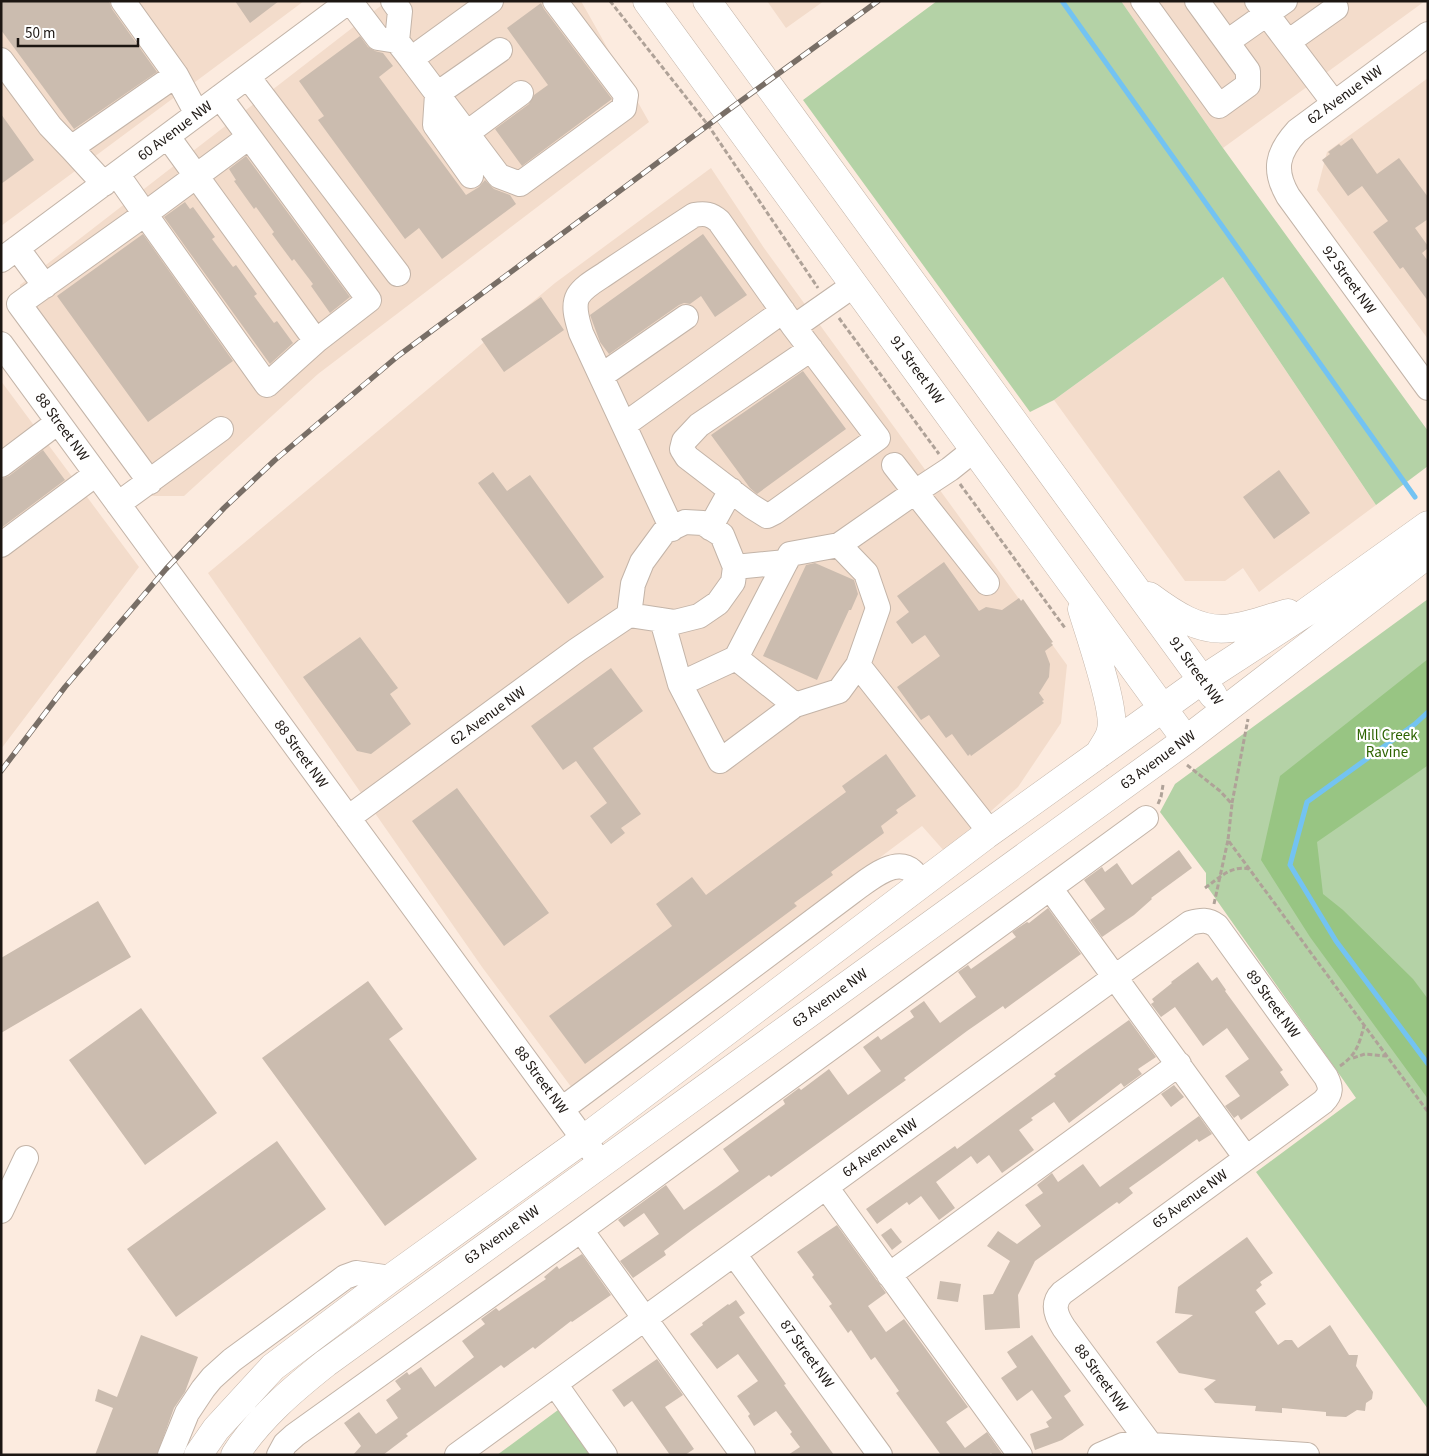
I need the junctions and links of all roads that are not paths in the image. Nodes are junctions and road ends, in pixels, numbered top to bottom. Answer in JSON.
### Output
{"nodes":[{"id":1,"x":123,"y":1,"type":"edge"},
{"id":2,"x":350,"y":1,"type":"edge"},
{"id":3,"x":491,"y":1,"type":"edge"},
{"id":4,"x":555,"y":1,"type":"edge"},
{"id":5,"x":647,"y":1,"type":"edge"},
{"id":6,"x":707,"y":1,"type":"edge"},
{"id":7,"x":1143,"y":1,"type":"edge"},
{"id":8,"x":1197,"y":1,"type":"edge"},
{"id":9,"x":402,"y":5,"type":"edge"},
{"id":10,"x":1270,"y":5,"type":"edge"},
{"id":11,"x":1336,"y":8,"type":"dead end"},
{"id":12,"x":1428,"y":34,"type":"edge"},
{"id":13,"x":1227,"y":42,"type":"junction"},
{"id":14,"x":1288,"y":42,"type":"junction"},
{"id":15,"x":404,"y":50,"type":"junction"},
{"id":16,"x":500,"y":50,"type":"dead end"},
{"id":17,"x":1,"y":60,"type":"edge"},
{"id":18,"x":176,"y":75,"type":"junction"},
{"id":19,"x":248,"y":76,"type":"junction"},
{"id":20,"x":437,"y":94,"type":"junction"},
{"id":21,"x":521,"y":94,"type":"dead end"},
{"id":22,"x":220,"y":97,"type":"junction"},
{"id":23,"x":1334,"y":103,"type":"junction"},
{"id":24,"x":197,"y":114,"type":"junction"},
{"id":25,"x":467,"y":133,"type":"junction"},
{"id":26,"x":168,"y":137,"type":"junction"},
{"id":27,"x":249,"y":137,"type":"junction"},
{"id":28,"x":70,"y":148,"type":"junction"},
{"id":29,"x":1279,"y":167,"type":"joint"},
{"id":30,"x":196,"y":175,"type":"junction"},
{"id":31,"x":470,"y":176,"type":"dead end"},
{"id":32,"x":110,"y":179,"type":"junction"},
{"id":33,"x":145,"y":214,"type":"junction"},
{"id":34,"x":9,"y":254,"type":"edge"},
{"id":35,"x":398,"y":274,"type":"dead end"},
{"id":36,"x":854,"y":285,"type":"junction"},
{"id":37,"x":45,"y":286,"type":"junction"},
{"id":38,"x":686,"y":317,"type":"dead end"},
{"id":39,"x":789,"y":319,"type":"junction"},
{"id":40,"x":316,"y":341,"type":"junction"},
{"id":41,"x":1,"y":344,"type":"edge"},
{"id":42,"x":810,"y":349,"type":"junction"},
{"id":43,"x":601,"y":376,"type":"junction"},
{"id":44,"x":1428,"y":388,"type":"edge"},
{"id":45,"x":58,"y":422,"type":"junction"},
{"id":46,"x":624,"y":425,"type":"junction"},
{"id":47,"x":221,"y":429,"type":"dead end"},
{"id":48,"x":115,"y":435,"type":"junction"},
{"id":49,"x":975,"y":449,"type":"junction"},
{"id":50,"x":1,"y":465,"type":"edge"},
{"id":51,"x":894,"y":465,"type":"dead end"},
{"id":52,"x":90,"y":466,"type":"junction"},
{"id":53,"x":150,"y":482,"type":"junction"},
{"id":54,"x":730,"y":490,"type":"junction"},
{"id":55,"x":915,"y":492,"type":"junction"},
{"id":56,"x":118,"y":504,"type":"junction"},
{"id":57,"x":1428,"y":525,"type":"edge"},
{"id":58,"x":710,"y":528,"type":"junction"},
{"id":59,"x":672,"y":529,"type":"junction"},
{"id":60,"x":1,"y":545,"type":"edge"},
{"id":61,"x":839,"y":545,"type":"junction"},
{"id":62,"x":1428,"y":554,"type":"edge"},
{"id":63,"x":786,"y":562,"type":"junction"},
{"id":64,"x":735,"y":567,"type":"junction"},
{"id":65,"x":987,"y":583,"type":"dead end"},
{"id":66,"x":1132,"y":583,"type":"junction"},
{"id":67,"x":1076,"y":588,"type":"junction"},
{"id":68,"x":1305,"y":612,"type":"junction"},
{"id":69,"x":629,"y":616,"type":"junction"},
{"id":70,"x":662,"y":620,"type":"junction"},
{"id":71,"x":736,"y":658,"type":"junction"},
{"id":72,"x":858,"y":665,"type":"junction"},
{"id":73,"x":1202,"y":680,"type":"junction"},
{"id":74,"x":680,"y":684,"type":"junction"},
{"id":75,"x":794,"y":705,"type":"junction"},
{"id":76,"x":1162,"y":708,"type":"junction"},
{"id":77,"x":1236,"y":715,"type":"junction"},
{"id":78,"x":1187,"y":753,"type":"junction"},
{"id":79,"x":1100,"y":754,"type":"junction"},
{"id":80,"x":348,"y":818,"type":"junction"},
{"id":81,"x":1146,"y":818,"type":"dead end"},
{"id":82,"x":990,"y":832,"type":"junction"},
{"id":83,"x":922,"y":884,"type":"junction"},
{"id":84,"x":1050,"y":888,"type":"junction"},
{"id":85,"x":1211,"y":912,"type":"joint"},
{"id":86,"x":1115,"y":977,"type":"junction"},
{"id":87,"x":1179,"y":1064,"type":"junction"},
{"id":88,"x":1333,"y":1080,"type":"joint"},
{"id":89,"x":562,"y":1109,"type":"junction"},
{"id":90,"x":584,"y":1139,"type":"junction"},
{"id":91,"x":26,"y":1158,"type":"dead end"},
{"id":92,"x":1246,"y":1158,"type":"junction"},
{"id":93,"x":601,"y":1163,"type":"junction"},
{"id":94,"x":826,"y":1187,"type":"junction"},
{"id":95,"x":1,"y":1211,"type":"edge"},
{"id":96,"x":581,"y":1230,"type":"junction"},
{"id":97,"x":734,"y":1254,"type":"junction"},
{"id":98,"x":889,"y":1275,"type":"junction"},
{"id":99,"x":391,"y":1278,"type":"junction"},
{"id":100,"x":1055,"y":1309,"type":"joint"},
{"id":101,"x":644,"y":1319,"type":"junction"},
{"id":102,"x":554,"y":1384,"type":"junction"},
{"id":103,"x":1150,"y":1444,"type":"junction"},
{"id":104,"x":237,"y":1452,"type":"edge"},
{"id":105,"x":170,"y":1455,"type":"edge"},
{"id":106,"x":198,"y":1455,"type":"edge"},
{"id":107,"x":279,"y":1455,"type":"edge"},
{"id":108,"x":457,"y":1455,"type":"edge"},
{"id":109,"x":605,"y":1455,"type":"edge"},
{"id":110,"x":743,"y":1455,"type":"edge"},
{"id":111,"x":880,"y":1455,"type":"edge"},
{"id":112,"x":1020,"y":1455,"type":"edge"},
{"id":113,"x":1100,"y":1455,"type":"edge"},
{"id":114,"x":1307,"y":1455,"type":"edge"}],
"edges":[{"from":1,"to":18,"type":"street"},
{"from":2,"to":15,"type":"street"},
{"from":2,"to":19,"type":"street","name":"60 Avenue NW"},
{"from":3,"to":15,"type":"street"},
{"from":4,"to":25,"type":"street"},
{"from":5,"to":36,"type":"main road","name":"91 Street NW"},
{"from":6,"to":66,"type":"main road","name":"91 Street NW"},
{"from":7,"to":13,"type":"street"},
{"from":8,"to":13,"type":"street"},
{"from":9,"to":15,"type":"street"},
{"from":10,"to":13,"type":"street"},
{"from":10,"to":14,"type":"street"},
{"from":11,"to":14,"type":"street"},
{"from":12,"to":23,"type":"street","name":"62 Avenue NW"},
{"from":14,"to":23,"type":"street"},
{"from":15,"to":20,"type":"street"},
{"from":16,"to":20,"type":"street"},
{"from":17,"to":28,"type":"street"},
{"from":18,"to":24,"type":"street"},
{"from":18,"to":28,"type":"street"},
{"from":19,"to":22,"type":"street","name":"60 Avenue NW"},
{"from":19,"to":35,"type":"street"},
{"from":20,"to":25,"type":"street"},
{"from":20,"to":31,"type":"street"},
{"from":21,"to":25,"type":"street"},
{"from":22,"to":24,"type":"street","name":"60 Avenue NW"},
{"from":22,"to":27,"type":"street"},
{"from":23,"to":29,"type":"street","name":"62 Avenue NW"},
{"from":24,"to":26,"type":"street","name":"60 Avenue NW"},
{"from":26,"to":30,"type":"street"},
{"from":26,"to":32,"type":"street","name":"60 Avenue NW"},
{"from":27,"to":30,"type":"street"},
{"from":27,"to":40,"type":"street"},
{"from":28,"to":32,"type":"street"},
{"from":29,"to":44,"type":"street","name":"92 Street NW"},
{"from":30,"to":33,"type":"street"},
{"from":30,"to":40,"type":"street"},
{"from":32,"to":33,"type":"street"},
{"from":32,"to":34,"type":"street","name":"60 Avenue NW"},
{"from":33,"to":37,"type":"street"},
{"from":33,"to":40,"type":"street"},
{"from":34,"to":37,"type":"street"},
{"from":36,"to":39,"type":"street"},
{"from":36,"to":49,"type":"main road","name":"91 Street NW"},
{"from":37,"to":48,"type":"street"},
{"from":38,"to":43,"type":"street"},
{"from":39,"to":42,"type":"street"},
{"from":39,"to":43,"type":"street"},
{"from":39,"to":46,"type":"street"},
{"from":41,"to":45,"type":"street","name":"88 Street NW"},
{"from":42,"to":54,"type":"street"},
{"from":42,"to":54,"type":"street"},
{"from":43,"to":46,"type":"street"},
{"from":45,"to":50,"type":"street"},
{"from":45,"to":52,"type":"street","name":"88 Street NW"},
{"from":46,"to":59,"type":"street"},
{"from":47,"to":53,"type":"street"},
{"from":48,"to":52,"type":"street"},
{"from":48,"to":53,"type":"street"},
{"from":49,"to":55,"type":"street"},
{"from":49,"to":67,"type":"main road","name":"91 Street NW"},
{"from":51,"to":55,"type":"street"},
{"from":52,"to":56,"type":"street","name":"88 Street NW"},
{"from":52,"to":60,"type":"street"},
{"from":53,"to":56,"type":"street"},
{"from":54,"to":58,"type":"street"},
{"from":55,"to":61,"type":"street"},
{"from":55,"to":65,"type":"street"},
{"from":56,"to":80,"type":"street","name":"88 Street NW"},
{"from":57,"to":68,"type":"main road","name":"63 Avenue NW"},
{"from":58,"to":59,"type":"street"},
{"from":58,"to":64,"type":"street"},
{"from":59,"to":69,"type":"street"},
{"from":61,"to":63,"type":"street"},
{"from":61,"to":72,"type":"street"},
{"from":62,"to":77,"type":"main road","name":"63 Avenue NW"},
{"from":63,"to":64,"type":"street"},
{"from":63,"to":71,"type":"street"},
{"from":64,"to":70,"type":"street"},
{"from":66,"to":68,"type":"main road"},
{"from":66,"to":73,"type":"main road","name":"91 Street NW"},
{"from":67,"to":76,"type":"main road","name":"91 Street NW"},
{"from":67,"to":79,"type":"main road"},
{"from":68,"to":73,"type":"main road","name":"63 Avenue NW"},
{"from":69,"to":70,"type":"street"},
{"from":69,"to":80,"type":"street","name":"62 Avenue NW"},
{"from":70,"to":74,"type":"street"},
{"from":71,"to":74,"type":"street"},
{"from":71,"to":75,"type":"street"},
{"from":72,"to":75,"type":"street"},
{"from":72,"to":82,"type":"street"},
{"from":73,"to":76,"type":"main road","name":"63 Avenue NW"},
{"from":73,"to":77,"type":"main road","name":"91 Street NW"},
{"from":74,"to":75,"type":"street"},
{"from":76,"to":78,"type":"main road","name":"91 Street NW"},
{"from":76,"to":79,"type":"main road","name":"63 Avenue NW"},
{"from":77,"to":78,"type":"main road","name":"63 Avenue NW"},
{"from":78,"to":93,"type":"main road","name":"63 Avenue NW"},
{"from":79,"to":82,"type":"main road","name":"63 Avenue NW"},
{"from":80,"to":89,"type":"street","name":"88 Street NW"},
{"from":81,"to":84,"type":"street"},
{"from":82,"to":83,"type":"main road","name":"63 Avenue NW"},
{"from":83,"to":89,"type":"street"},
{"from":83,"to":90,"type":"main road","name":"63 Avenue NW"},
{"from":84,"to":86,"type":"street"},
{"from":84,"to":96,"type":"street"},
{"from":85,"to":86,"type":"street","name":"64 Avenue NW"},
{"from":85,"to":88,"type":"street","name":"89 Street NW"},
{"from":86,"to":87,"type":"street"},
{"from":86,"to":94,"type":"street","name":"64 Avenue NW"},
{"from":87,"to":92,"type":"street"},
{"from":87,"to":98,"type":"street"},
{"from":88,"to":92,"type":"street","name":"65 Avenue NW"},
{"from":89,"to":90,"type":"street","name":"88 Street NW"},
{"from":90,"to":93,"type":"street","name":"88 Street NW"},
{"from":90,"to":99,"type":"main road","name":"63 Avenue NW"},
{"from":91,"to":95,"type":"street"},
{"from":92,"to":100,"type":"street","name":"65 Avenue NW"},
{"from":93,"to":104,"type":"main road","name":"63 Avenue NW"},
{"from":94,"to":97,"type":"street","name":"64 Avenue NW"},
{"from":94,"to":98,"type":"street"},
{"from":96,"to":101,"type":"street"},
{"from":96,"to":107,"type":"street"},
{"from":97,"to":101,"type":"street","name":"64 Avenue NW"},
{"from":97,"to":111,"type":"street","name":"87 Street NW"},
{"from":98,"to":112,"type":"street"},
{"from":99,"to":105,"type":"street"},
{"from":99,"to":106,"type":"main road","name":"63 Avenue NW"},
{"from":100,"to":103,"type":"street","name":"88 Street NW"},
{"from":101,"to":102,"type":"street","name":"64 Avenue NW"},
{"from":101,"to":110,"type":"street"},
{"from":102,"to":108,"type":"street","name":"64 Avenue NW"},
{"from":102,"to":109,"type":"street"},
{"from":103,"to":113,"type":"street"},
{"from":103,"to":114,"type":"street"}]}
